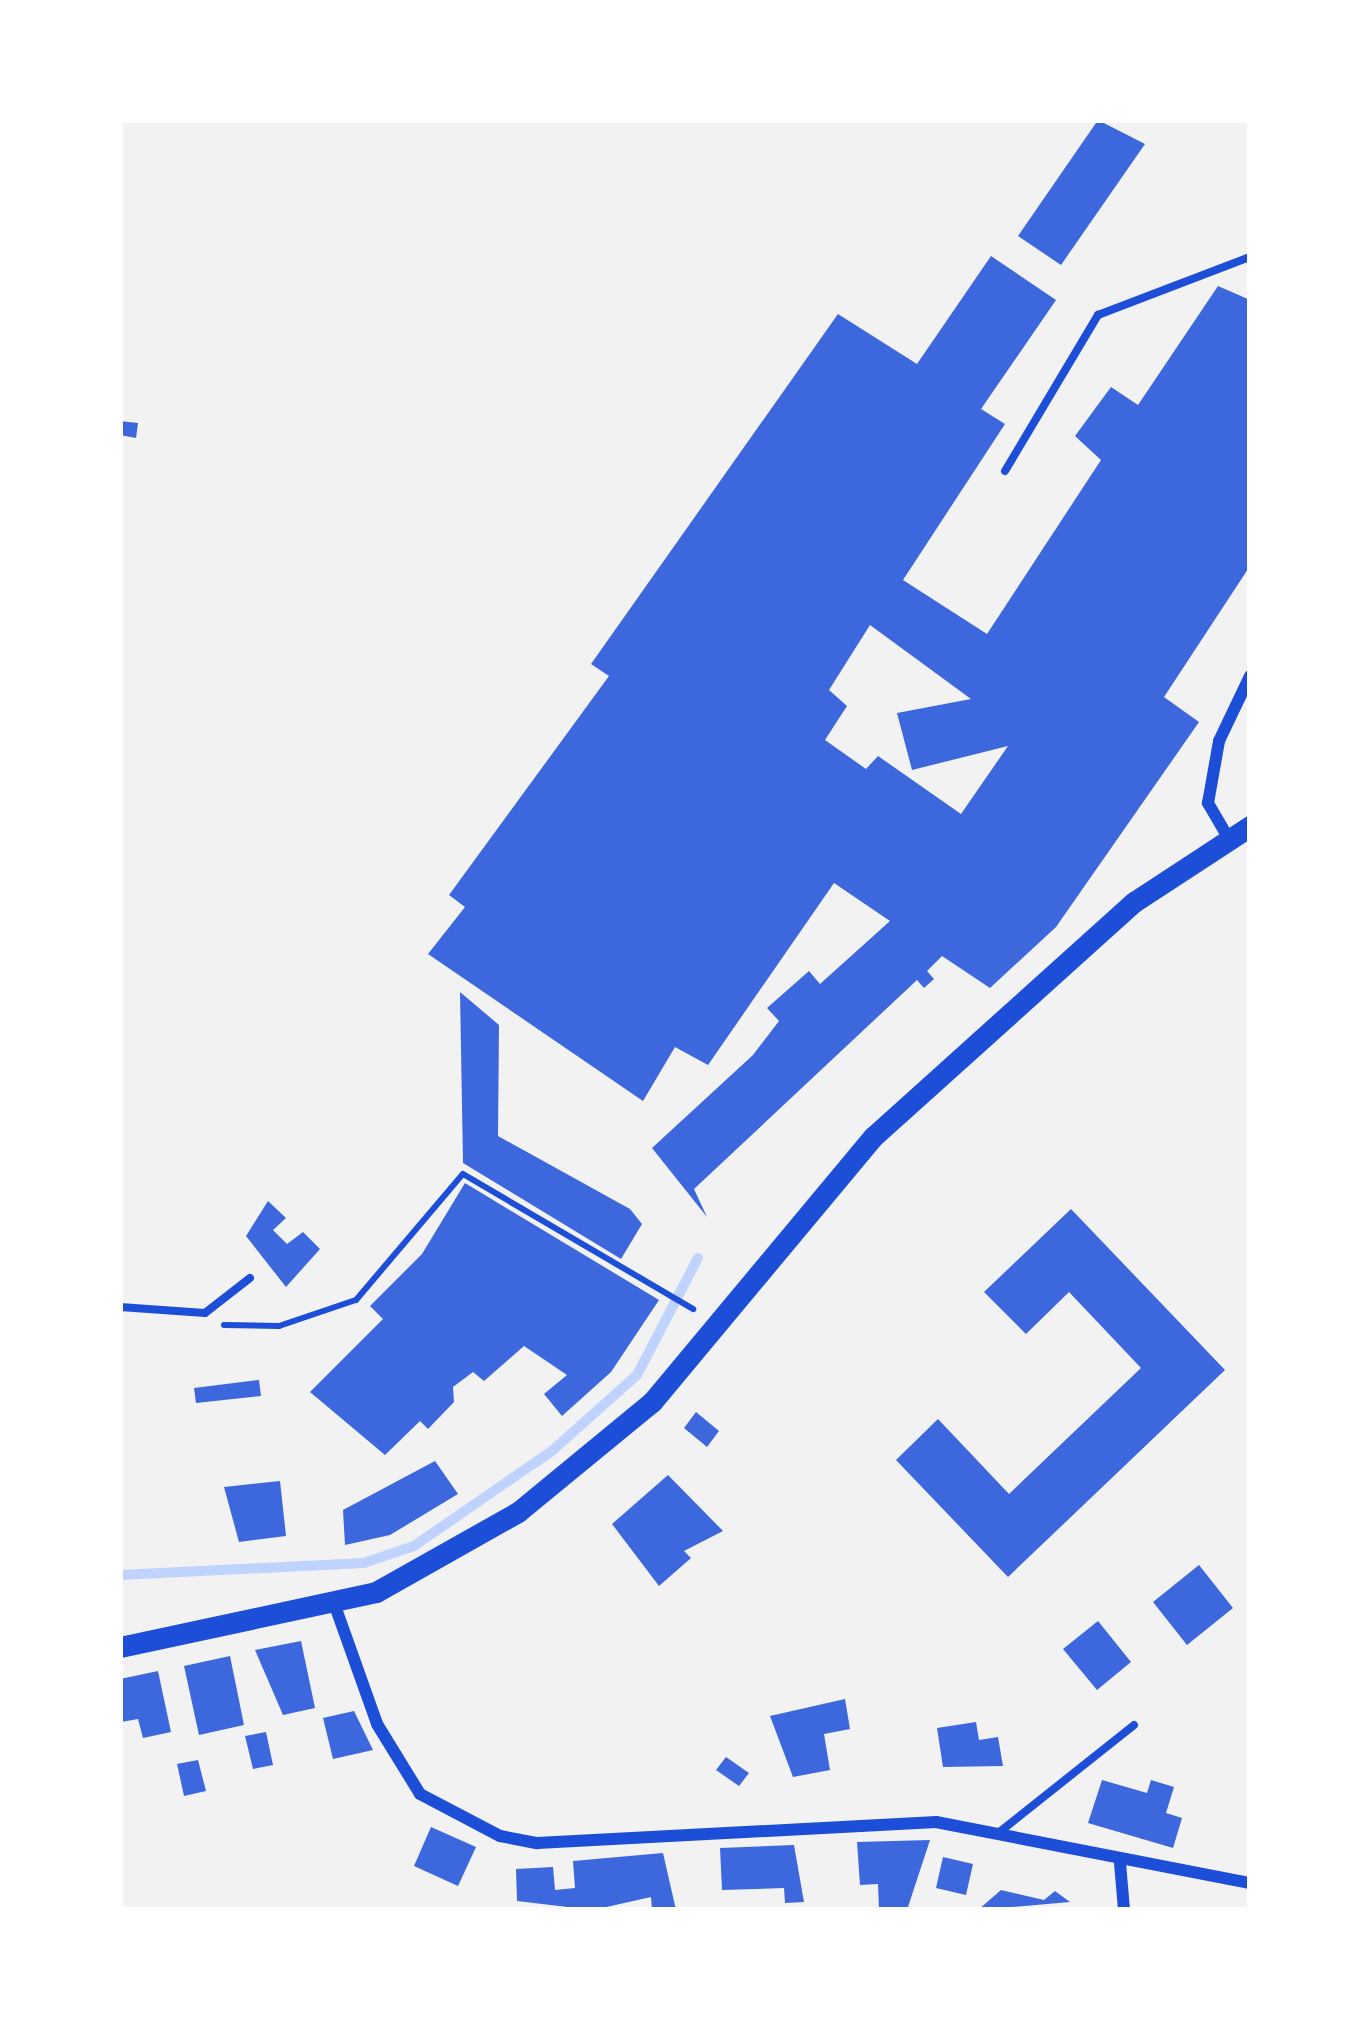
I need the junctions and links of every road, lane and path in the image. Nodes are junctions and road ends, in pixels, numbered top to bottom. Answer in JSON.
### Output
{"nodes":[{"id":1,"x":1250,"y":257,"type":"edge"},
{"id":2,"x":1005,"y":471,"type":"dead end"},
{"id":3,"x":1250,"y":676,"type":"edge"},
{"id":4,"x":1250,"y":826,"type":"edge"},
{"id":5,"x":1229,"y":839,"type":"junction"},
{"id":6,"x":250,"y":1277,"type":"dead end"},
{"id":7,"x":120,"y":1306,"type":"edge"},
{"id":8,"x":174,"y":1316,"type":"junction"},
{"id":9,"x":716,"y":1328,"type":"junction"},
{"id":10,"x":334,"y":1603,"type":"junction"},
{"id":11,"x":120,"y":1647,"type":"edge"},
{"id":12,"x":1134,"y":1725,"type":"dead end"},
{"id":13,"x":996,"y":1835,"type":"junction"},
{"id":14,"x":1120,"y":1863,"type":"junction"},
{"id":15,"x":1250,"y":1883,"type":"edge"},
{"id":16,"x":1124,"y":1910,"type":"edge"}],
"edges":[{"from":1,"to":2,"type":"lane"},
{"from":3,"to":5,"type":"street"},
{"from":4,"to":5,"type":"street"},
{"from":5,"to":9,"type":"street"},
{"from":6,"to":8,"type":"lane"},
{"from":7,"to":8,"type":"lane"},
{"from":8,"to":9,"type":"path"},
{"from":9,"to":10,"type":"street"},
{"from":10,"to":11,"type":"street"},
{"from":10,"to":13,"type":"street"},
{"from":12,"to":13,"type":"lane"},
{"from":13,"to":14,"type":"street"},
{"from":14,"to":15,"type":"street"},
{"from":14,"to":16,"type":"street"}]}
